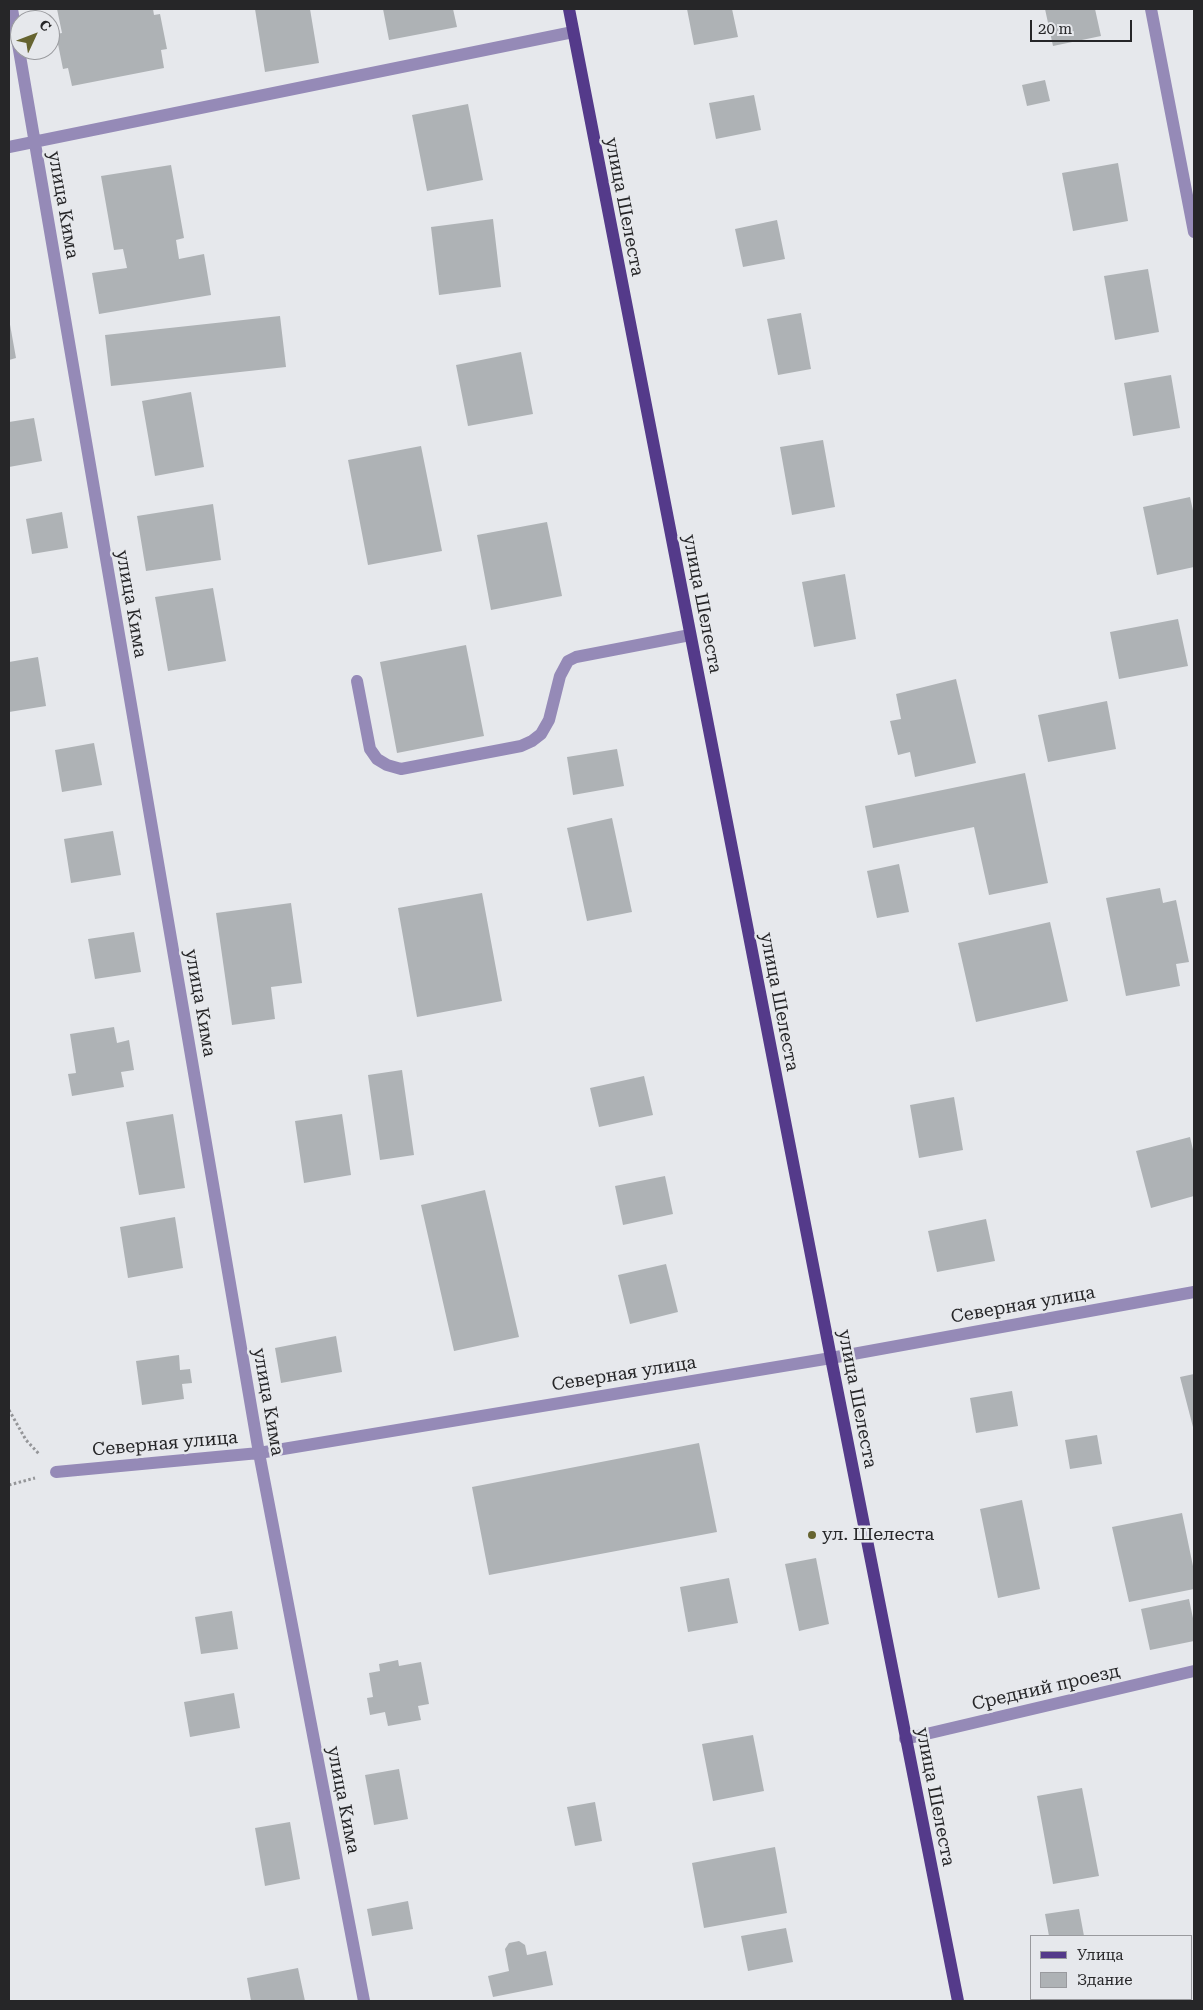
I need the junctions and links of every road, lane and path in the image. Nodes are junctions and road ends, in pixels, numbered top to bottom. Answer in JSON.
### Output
{"nodes":[{"id":1,"x":12,"y":9,"type":"edge"},
{"id":2,"x":569,"y":9,"type":"edge"},
{"id":3,"x":1151,"y":9,"type":"edge"},
{"id":4,"x":573,"y":32,"type":"junction"},
{"id":5,"x":34,"y":143,"type":"junction"},
{"id":6,"x":9,"y":147,"type":"edge"},
{"id":7,"x":1194,"y":232,"type":"edge"},
{"id":8,"x":690,"y":635,"type":"junction"},
{"id":9,"x":357,"y":681,"type":"dead end"},
{"id":10,"x":1194,"y":1292,"type":"edge"},
{"id":11,"x":831,"y":1358,"type":"junction"},
{"id":12,"x":9,"y":1410,"type":"edge"},
{"id":13,"x":259,"y":1453,"type":"junction"},
{"id":14,"x":56,"y":1472,"type":"joint"},
{"id":15,"x":1194,"y":1670,"type":"edge"},
{"id":16,"x":905,"y":1739,"type":"junction"},
{"id":17,"x":364,"y":2001,"type":"edge"},
{"id":18,"x":958,"y":2001,"type":"edge"}],
"edges":[{"from":1,"to":5,"type":"street","name":"улица Кима"},
{"from":2,"to":4,"type":"main road","name":"улица Шелеста"},
{"from":3,"to":7,"type":"street"},
{"from":4,"to":5,"type":"street"},
{"from":4,"to":8,"type":"main road","name":"улица Шелеста"},
{"from":5,"to":6,"type":"street"},
{"from":5,"to":13,"type":"street","name":"улица Кима"},
{"from":8,"to":9,"type":"street"},
{"from":8,"to":11,"type":"main road","name":"улица Шелеста"},
{"from":10,"to":11,"type":"street","name":"Северная улица"},
{"from":11,"to":13,"type":"street","name":"Северная улица"},
{"from":11,"to":16,"type":"main road","name":"улица Шелеста"},
{"from":12,"to":14,"type":"path"},
{"from":13,"to":14,"type":"street","name":"Северная улица"},
{"from":13,"to":17,"type":"street","name":"улица Кима"},
{"from":15,"to":16,"type":"street","name":"Средний проезд"},
{"from":16,"to":18,"type":"main road","name":"улица Шелеста"}]}
